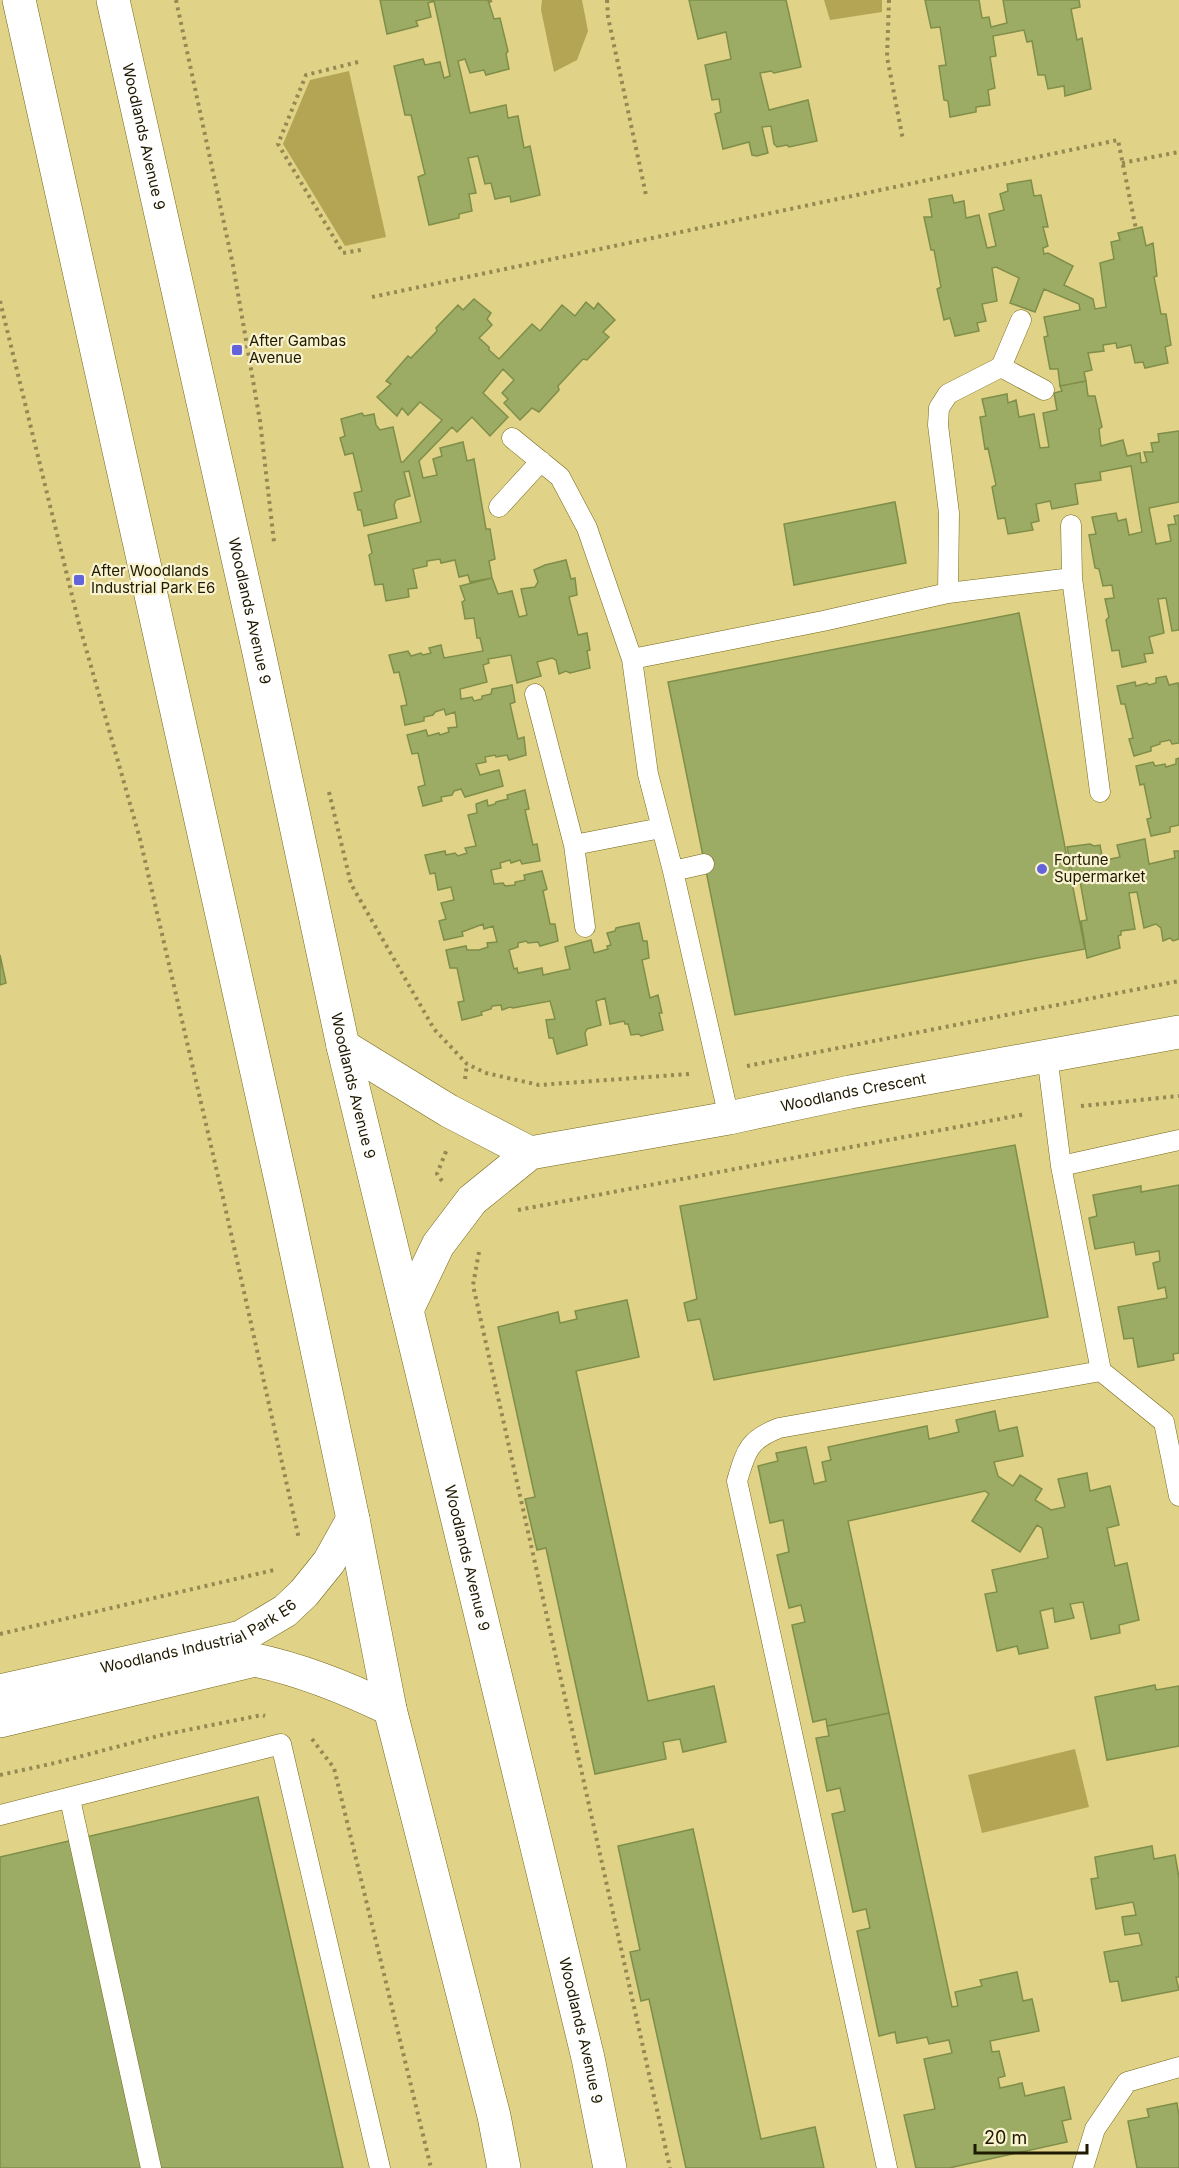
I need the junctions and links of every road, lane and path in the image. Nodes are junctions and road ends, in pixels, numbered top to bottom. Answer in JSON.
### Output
{"nodes":[{"id":1,"x":20,"y":0,"type":"edge"},
{"id":2,"x":113,"y":0,"type":"edge"},
{"id":3,"x":176,"y":0,"type":"edge"},
{"id":4,"x":607,"y":0,"type":"edge"},
{"id":5,"x":889,"y":0,"type":"edge"},
{"id":6,"x":358,"y":62,"type":"dead end"},
{"id":7,"x":903,"y":140,"type":"dead end"},
{"id":8,"x":1179,"y":152,"type":"edge"},
{"id":9,"x":1122,"y":163,"type":"junction"},
{"id":10,"x":646,"y":195,"type":"dead end"},
{"id":11,"x":1136,"y":229,"type":"dead end"},
{"id":12,"x":361,"y":250,"type":"dead end"},
{"id":13,"x":372,"y":297,"type":"dead end"},
{"id":14,"x":0,"y":301,"type":"edge"},
{"id":15,"x":1021,"y":320,"type":"dead end"},
{"id":16,"x":1001,"y":367,"type":"junction"},
{"id":17,"x":1044,"y":390,"type":"dead end"},
{"id":18,"x":512,"y":438,"type":"dead end"},
{"id":19,"x":541,"y":461,"type":"junction"},
{"id":20,"x":499,"y":507,"type":"dead end"},
{"id":21,"x":1071,"y":525,"type":"dead end"},
{"id":22,"x":274,"y":547,"type":"dead end"},
{"id":23,"x":1072,"y":578,"type":"junction"},
{"id":24,"x":948,"y":593,"type":"junction"},
{"id":25,"x":632,"y":659,"type":"junction"},
{"id":26,"x":535,"y":694,"type":"dead end"},
{"id":27,"x":328,"y":791,"type":"dead end"},
{"id":28,"x":1100,"y":792,"type":"dead end"},
{"id":29,"x":661,"y":828,"type":"junction"},
{"id":30,"x":574,"y":845,"type":"junction"},
{"id":31,"x":704,"y":864,"type":"dead end"},
{"id":32,"x":673,"y":871,"type":"junction"},
{"id":33,"x":585,"y":927,"type":"dead end"},
{"id":34,"x":1179,"y":981,"type":"edge"},
{"id":35,"x":1179,"y":1032,"type":"edge"},
{"id":36,"x":343,"y":1046,"type":"junction"},
{"id":37,"x":1047,"y":1055,"type":"junction"},
{"id":38,"x":718,"y":1072,"type":"junction"},
{"id":39,"x":1179,"y":1096,"type":"edge"},
{"id":40,"x":1054,"y":1108,"type":"junction"},
{"id":41,"x":729,"y":1118,"type":"junction"},
{"id":42,"x":1179,"y":1140,"type":"edge"},
{"id":43,"x":530,"y":1153,"type":"junction"},
{"id":44,"x":1061,"y":1166,"type":"junction"},
{"id":45,"x":511,"y":1214,"type":"dead end"},
{"id":46,"x":481,"y":1245,"type":"dead end"},
{"id":47,"x":407,"y":1310,"type":"junction"},
{"id":48,"x":1101,"y":1371,"type":"junction"},
{"id":49,"x":1179,"y":1497,"type":"edge"},
{"id":50,"x":353,"y":1519,"type":"junction"},
{"id":51,"x":298,"y":1548,"type":"dead end"},
{"id":52,"x":282,"y":1567,"type":"dead end"},
{"id":53,"x":0,"y":1634,"type":"edge"},
{"id":54,"x":0,"y":1691,"type":"edge"},
{"id":55,"x":390,"y":1709,"type":"junction"},
{"id":56,"x":0,"y":1721,"type":"edge"},
{"id":57,"x":162,"y":1735,"type":"dead end"},
{"id":58,"x":0,"y":1774,"type":"edge"},
{"id":59,"x":70,"y":1799,"type":"junction"},
{"id":60,"x":0,"y":1815,"type":"edge"},
{"id":61,"x":1179,"y":2067,"type":"edge"},
{"id":62,"x":151,"y":2168,"type":"edge"},
{"id":63,"x":380,"y":2168,"type":"edge"},
{"id":64,"x":504,"y":2168,"type":"edge"},
{"id":65,"x":610,"y":2168,"type":"edge"},
{"id":66,"x":670,"y":2168,"type":"edge"},
{"id":67,"x":887,"y":2168,"type":"edge"},
{"id":68,"x":1083,"y":2168,"type":"edge"}],
"edges":[{"from":1,"to":50,"type":"main road"},
{"from":2,"to":36,"type":"main road","name":"Woodlands Avenue 9"},
{"from":3,"to":22,"type":"path"},
{"from":4,"to":10,"type":"path"},
{"from":5,"to":7,"type":"path"},
{"from":6,"to":12,"type":"path"},
{"from":8,"to":9,"type":"path"},
{"from":9,"to":11,"type":"path"},
{"from":9,"to":13,"type":"path"},
{"from":14,"to":51,"type":"path"},
{"from":15,"to":16,"type":"lane"},
{"from":16,"to":17,"type":"lane"},
{"from":16,"to":24,"type":"lane"},
{"from":18,"to":19,"type":"lane"},
{"from":19,"to":20,"type":"lane"},
{"from":19,"to":25,"type":"lane"},
{"from":21,"to":23,"type":"lane"},
{"from":23,"to":24,"type":"lane"},
{"from":23,"to":28,"type":"lane"},
{"from":24,"to":25,"type":"lane"},
{"from":25,"to":29,"type":"lane"},
{"from":26,"to":30,"type":"lane"},
{"from":27,"to":38,"type":"path"},
{"from":29,"to":30,"type":"lane"},
{"from":29,"to":32,"type":"lane"},
{"from":30,"to":33,"type":"lane"},
{"from":31,"to":32,"type":"lane"},
{"from":32,"to":38,"type":"lane"},
{"from":34,"to":38,"type":"path"},
{"from":35,"to":37,"type":"main road","name":"Woodlands Crescent"},
{"from":36,"to":43,"type":"main road"},
{"from":36,"to":47,"type":"main road","name":"Woodlands Avenue 9"},
{"from":37,"to":40,"type":"lane"},
{"from":37,"to":41,"type":"main road","name":"Woodlands Crescent"},
{"from":38,"to":41,"type":"lane"},
{"from":39,"to":40,"type":"path"},
{"from":40,"to":44,"type":"lane"},
{"from":40,"to":45,"type":"path"},
{"from":41,"to":43,"type":"main road","name":"Woodlands Crescent"},
{"from":42,"to":44,"type":"lane"},
{"from":43,"to":47,"type":"main road","name":"Woodlands Crescent"},
{"from":44,"to":48,"type":"lane"},
{"from":46,"to":66,"type":"path"},
{"from":47,"to":65,"type":"main road","name":"Woodlands Avenue 9"},
{"from":48,"to":49,"type":"lane"},
{"from":48,"to":67,"type":"lane"},
{"from":50,"to":54,"type":"main road","name":"Woodlands Industrial Park E6"},
{"from":50,"to":55,"type":"main road"},
{"from":52,"to":53,"type":"path"},
{"from":55,"to":56,"type":"main road","name":"Woodlands Industrial Park E6"},
{"from":55,"to":64,"type":"main road"},
{"from":57,"to":58,"type":"path"},
{"from":59,"to":60,"type":"lane"},
{"from":59,"to":62,"type":"lane"},
{"from":59,"to":63,"type":"lane"},
{"from":61,"to":68,"type":"lane"}]}
